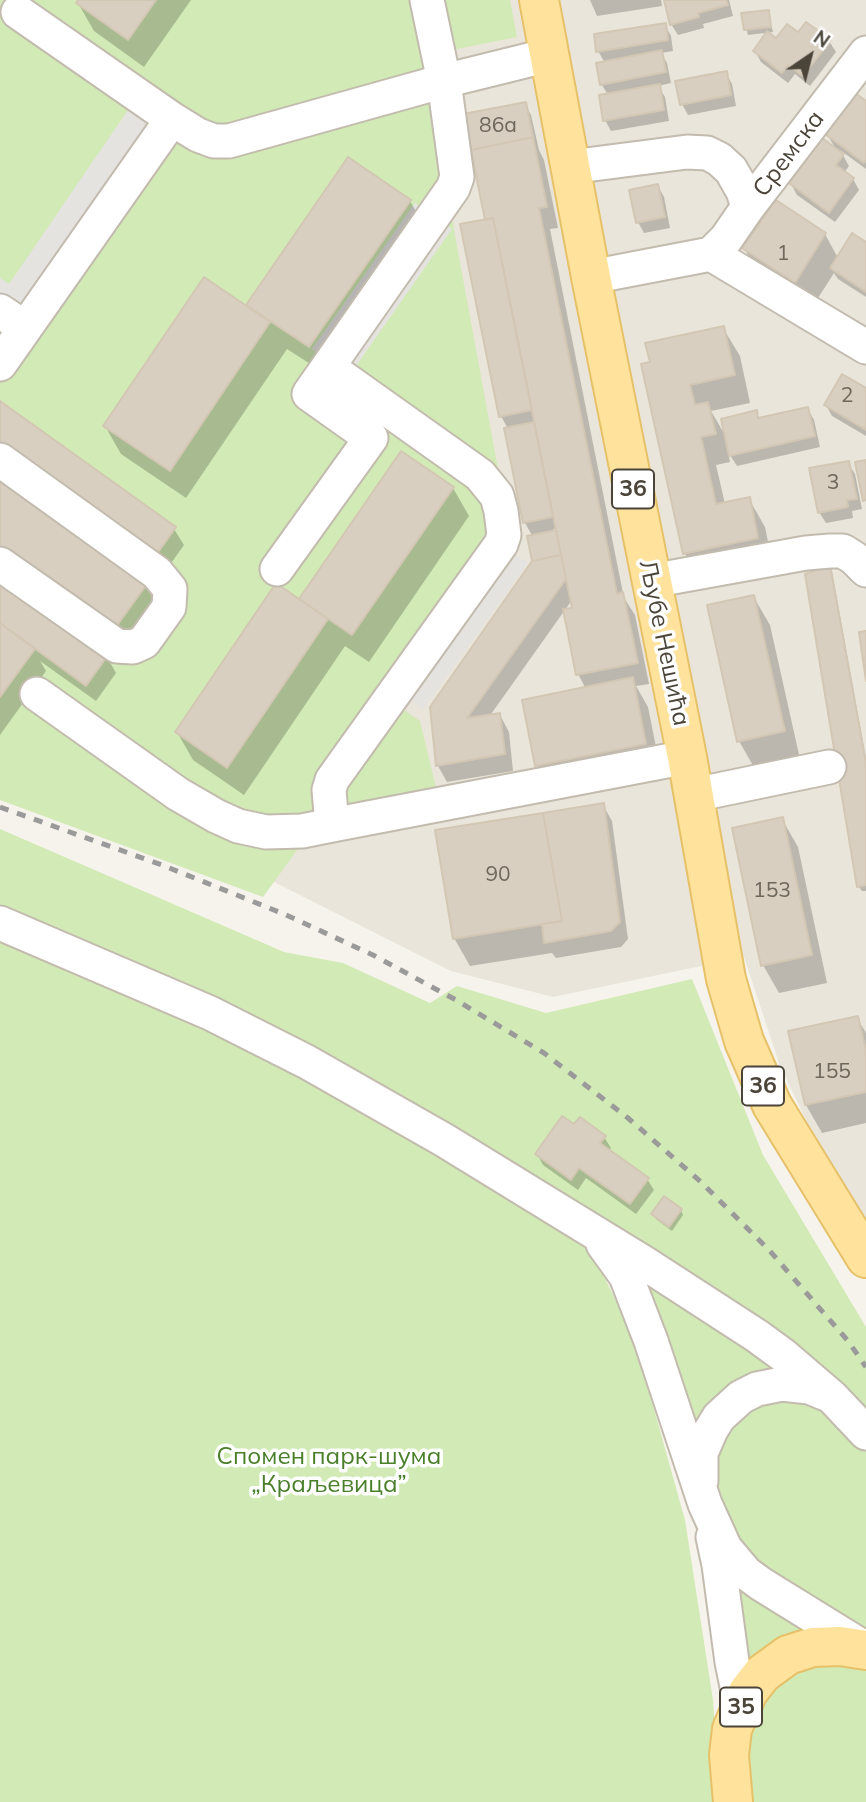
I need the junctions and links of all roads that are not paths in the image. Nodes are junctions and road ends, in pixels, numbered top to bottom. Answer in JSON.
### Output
{"nodes":[{"id":1,"x":427,"y":0,"type":"edge"},
{"id":2,"x":539,"y":0,"type":"edge"},
{"id":3,"x":18,"y":12,"type":"dead end"},
{"id":4,"x":866,"y":53,"type":"edge"},
{"id":5,"x":549,"y":55,"type":"junction"},
{"id":6,"x":444,"y":80,"type":"junction"},
{"id":7,"x":172,"y":119,"type":"junction"},
{"id":8,"x":570,"y":167,"type":"junction"},
{"id":9,"x":748,"y":207,"type":"junction"},
{"id":10,"x":711,"y":254,"type":"junction"},
{"id":11,"x":591,"y":277,"type":"junction"},
{"id":12,"x":13,"y":319,"type":"edge"},
{"id":13,"x":866,"y":347,"type":"edge"},
{"id":14,"x":0,"y":364,"type":"edge"},
{"id":15,"x":328,"y":367,"type":"junction"},
{"id":16,"x":0,"y":460,"type":"edge"},
{"id":17,"x":0,"y":564,"type":"edge"},
{"id":18,"x":277,"y":569,"type":"dead end"},
{"id":19,"x":866,"y":570,"type":"edge"},
{"id":20,"x":651,"y":581,"type":"junction"},
{"id":21,"x":37,"y":694,"type":"dead end"},
{"id":22,"x":687,"y":757,"type":"junction"},
{"id":23,"x":829,"y":767,"type":"dead end"},
{"id":24,"x":694,"y":795,"type":"junction"},
{"id":25,"x":332,"y":825,"type":"junction"},
{"id":26,"x":0,"y":923,"type":"edge"},
{"id":27,"x":820,"y":1184,"type":"junction"},
{"id":28,"x":866,"y":1210,"type":"edge"},
{"id":29,"x":593,"y":1231,"type":"junction"},
{"id":30,"x":866,"y":1258,"type":"edge"},
{"id":31,"x":832,"y":1397,"type":"junction"},
{"id":32,"x":866,"y":1433,"type":"edge"},
{"id":33,"x":705,"y":1504,"type":"junction"},
{"id":34,"x":866,"y":1649,"type":"edge"},
{"id":35,"x":741,"y":1706,"type":"junction"},
{"id":36,"x":733,"y":1802,"type":"edge"}],
"edges":[{"from":1,"to":6,"type":"street"},
{"from":2,"to":5,"type":"main road","name":"Љубе Нешића","number":"36"},
{"from":3,"to":7,"type":"street"},
{"from":4,"to":9,"type":"street","name":"Сремска"},
{"from":5,"to":6,"type":"street"},
{"from":5,"to":8,"type":"main road","name":"Љубе Нешића","number":"36"},
{"from":6,"to":7,"type":"street"},
{"from":6,"to":15,"type":"street"},
{"from":7,"to":12,"type":"street"},
{"from":8,"to":9,"type":"street"},
{"from":8,"to":11,"type":"main road","name":"Љубе Нешића","number":"36"},
{"from":9,"to":10,"type":"street","name":"Сремска"},
{"from":10,"to":11,"type":"street"},
{"from":10,"to":13,"type":"street"},
{"from":11,"to":20,"type":"main road","name":"Љубе Нешића","number":"36"},
{"from":12,"to":14,"type":"street"},
{"from":15,"to":18,"type":"street"},
{"from":15,"to":25,"type":"street"},
{"from":16,"to":17,"type":"street"},
{"from":19,"to":20,"type":"street"},
{"from":20,"to":22,"type":"main road","name":"Љубе Нешића","number":"36"},
{"from":21,"to":25,"type":"street"},
{"from":22,"to":24,"type":"main road","name":"Љубе Нешића","number":"36"},
{"from":22,"to":25,"type":"street"},
{"from":23,"to":24,"type":"street"},
{"from":24,"to":27,"type":"main road","name":"Љубе Нешића","number":"36"},
{"from":26,"to":29,"type":"street"},
{"from":27,"to":28,"type":"main road"},
{"from":27,"to":30,"type":"main road","name":"Љубе Нешића","number":"36"},
{"from":29,"to":31,"type":"street"},
{"from":29,"to":33,"type":"street"},
{"from":31,"to":32,"type":"street"},
{"from":31,"to":33,"type":"street"},
{"from":33,"to":34,"type":"street"},
{"from":33,"to":35,"type":"street"},
{"from":34,"to":35,"type":"main road","number":"35"},
{"from":35,"to":36,"type":"main road","number":"35"}]}
